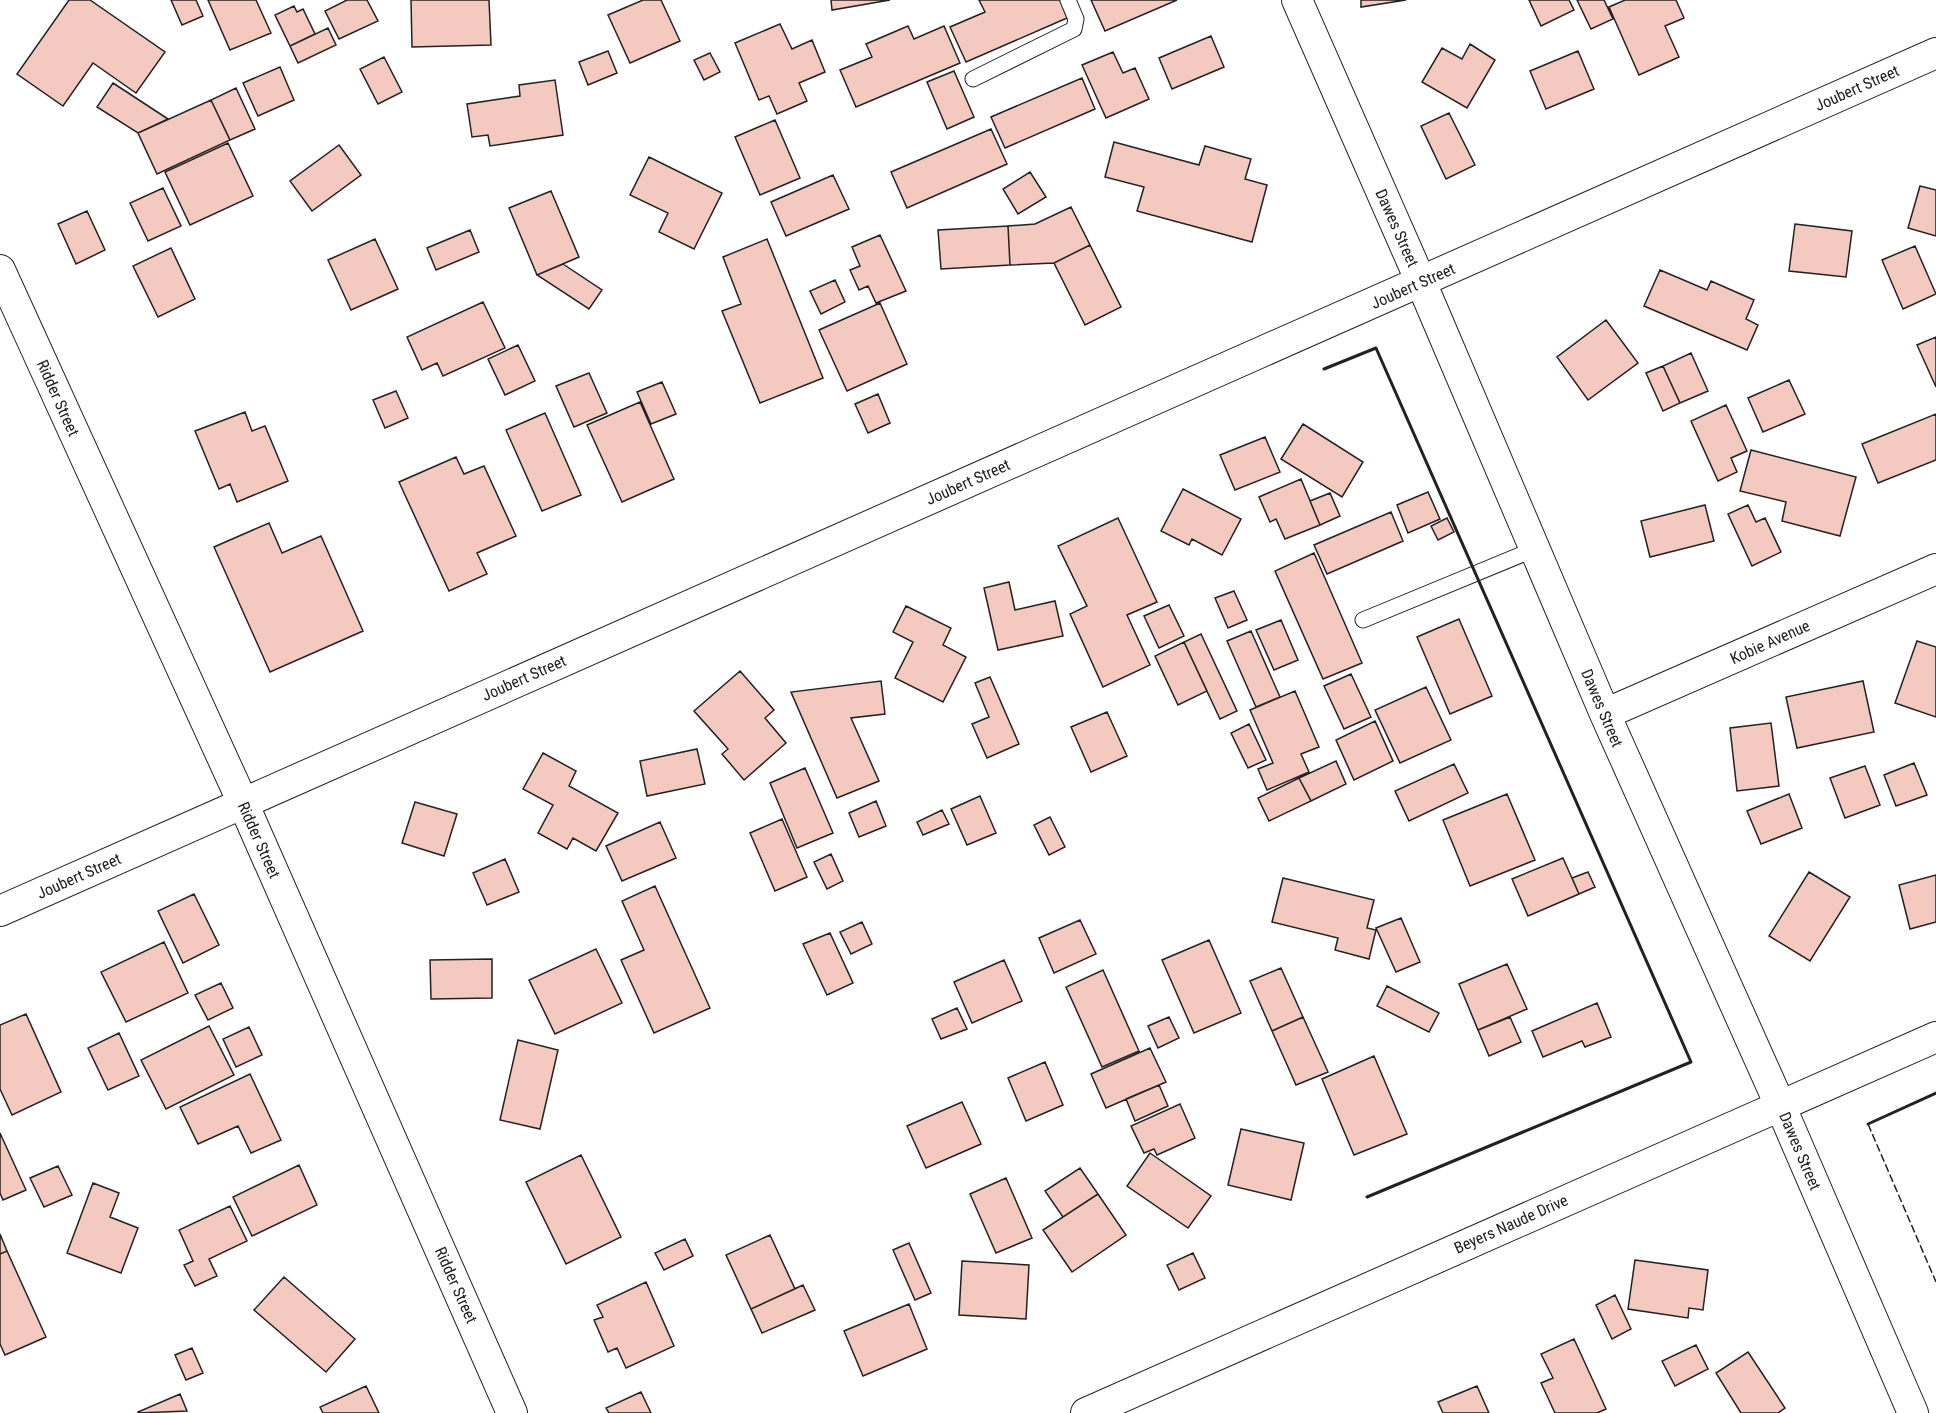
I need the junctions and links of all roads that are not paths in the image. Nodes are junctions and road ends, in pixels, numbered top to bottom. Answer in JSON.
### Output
{"nodes":[{"id":1,"x":1068,"y":0,"type":"edge"},
{"id":2,"x":1297,"y":0,"type":"edge"},
{"id":3,"x":1936,"y":53,"type":"edge"},
{"id":4,"x":973,"y":79,"type":"dead end"},
{"id":5,"x":0,"y":270,"type":"edge"},
{"id":6,"x":1421,"y":282,"type":"junction"},
{"id":7,"x":1535,"y":549,"type":"junction"},
{"id":8,"x":1936,"y":569,"type":"edge"},
{"id":9,"x":1363,"y":620,"type":"dead end"},
{"id":10,"x":1605,"y":714,"type":"junction"},
{"id":11,"x":243,"y":803,"type":"junction"},
{"id":12,"x":0,"y":911,"type":"edge"},
{"id":13,"x":1936,"y":1037,"type":"edge"},
{"id":14,"x":1780,"y":1105,"type":"junction"},
{"id":15,"x":512,"y":1413,"type":"edge"},
{"id":16,"x":1086,"y":1413,"type":"edge"},
{"id":17,"x":1913,"y":1413,"type":"edge"}],
"edges":[{"from":1,"to":4,"type":"lane"},
{"from":2,"to":6,"type":"street","name":"Dawes Street"},
{"from":3,"to":6,"type":"street","name":"Joubert Street"},
{"from":5,"to":11,"type":"street","name":"Ridder Street"},
{"from":6,"to":7,"type":"street","name":"Dawes Street"},
{"from":6,"to":11,"type":"street","name":"Joubert Street"},
{"from":7,"to":9,"type":"lane"},
{"from":7,"to":10,"type":"street","name":"Dawes Street"},
{"from":8,"to":10,"type":"street","name":"Kobie Avenue"},
{"from":10,"to":14,"type":"street","name":"Dawes Street"},
{"from":11,"to":12,"type":"street","name":"Joubert Street"},
{"from":11,"to":15,"type":"street","name":"Ridder Street"},
{"from":13,"to":14,"type":"street","name":"Beyers Naude Drive"},
{"from":14,"to":16,"type":"street","name":"Beyers Naude Drive"},
{"from":14,"to":17,"type":"street","name":"Dawes Street"}]}
